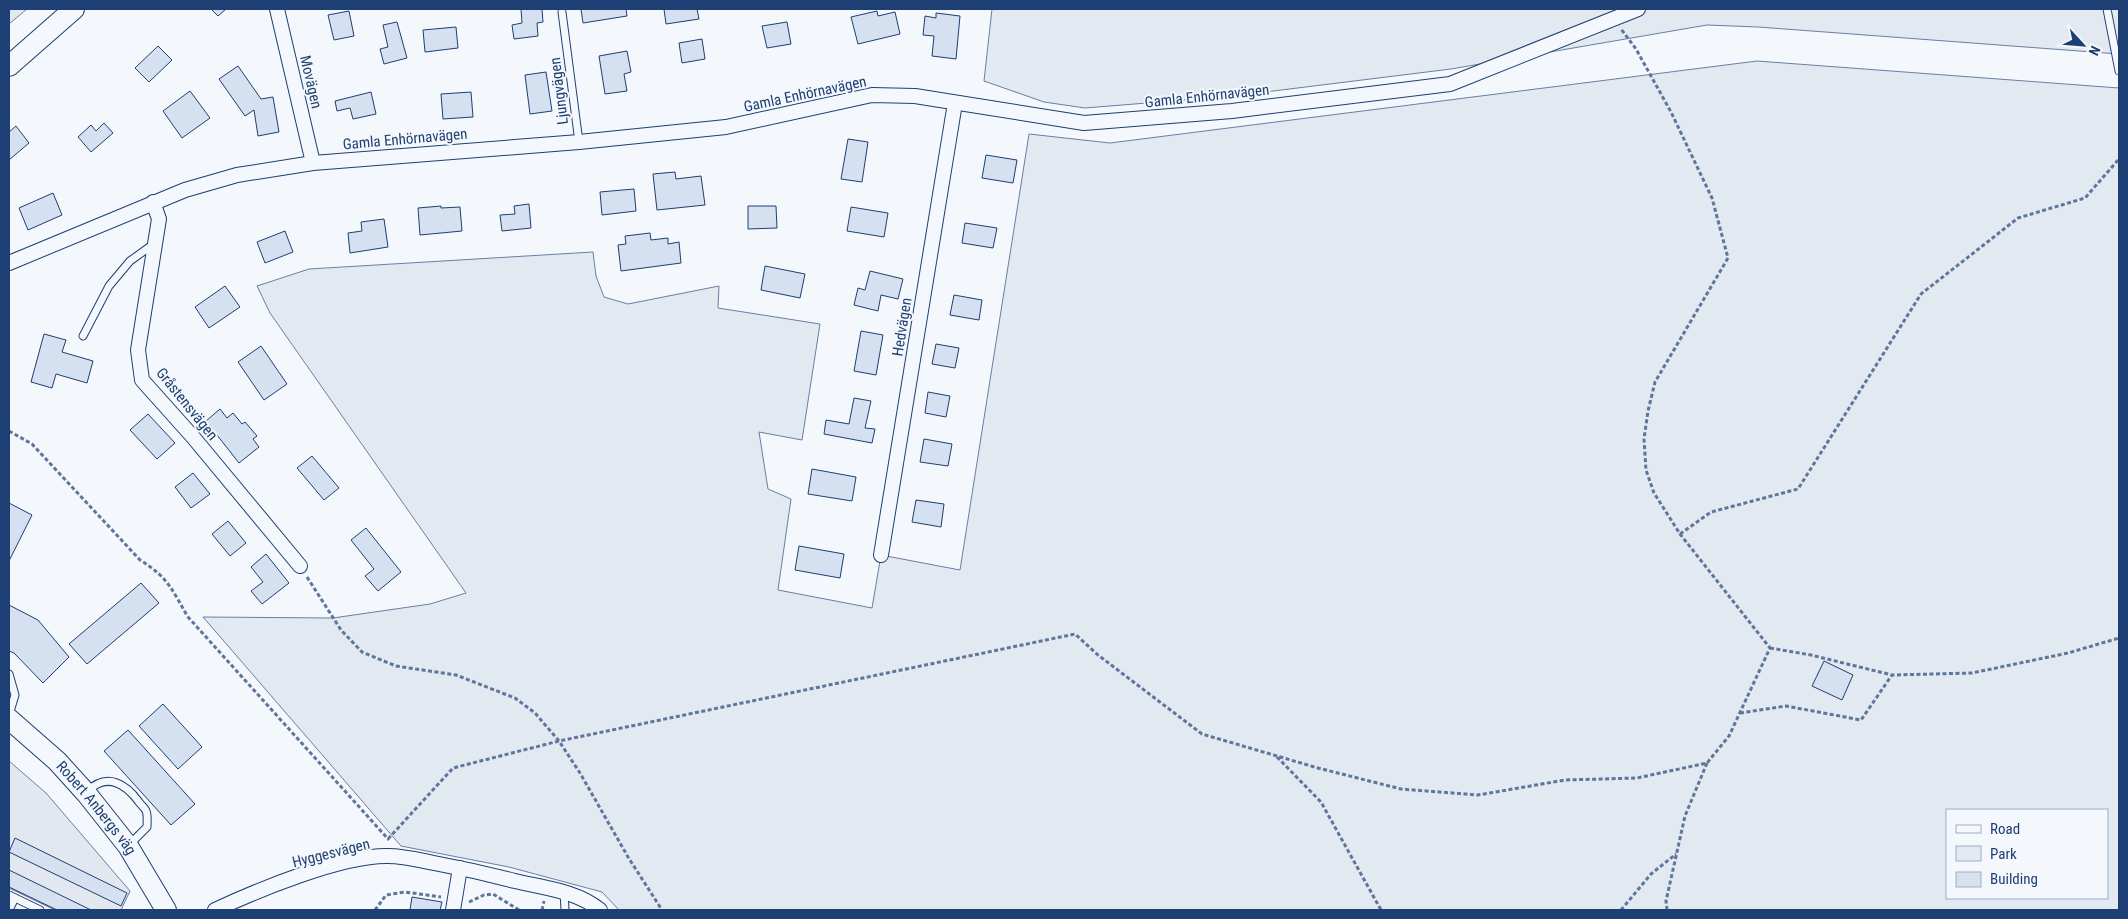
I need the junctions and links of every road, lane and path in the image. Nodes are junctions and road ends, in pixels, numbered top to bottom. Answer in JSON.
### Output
{"nodes":[{"id":1,"x":74,"y":9,"type":"edge"},
{"id":2,"x":277,"y":9,"type":"edge"},
{"id":3,"x":1638,"y":9,"type":"edge"},
{"id":4,"x":2107,"y":9,"type":"edge"},
{"id":5,"x":562,"y":12,"type":"dead end"},
{"id":6,"x":1614,"y":18,"type":"junction"},
{"id":7,"x":9,"y":66,"type":"edge"},
{"id":8,"x":2119,"y":71,"type":"edge"},
{"id":9,"x":955,"y":103,"type":"junction"},
{"id":10,"x":579,"y":142,"type":"junction"},
{"id":11,"x":2119,"y":159,"type":"edge"},
{"id":12,"x":314,"y":163,"type":"junction"},
{"id":13,"x":153,"y":202,"type":"junction"},
{"id":14,"x":155,"y":243,"type":"junction"},
{"id":15,"x":9,"y":263,"type":"edge"},
{"id":16,"x":84,"y":336,"type":"dead end"},
{"id":17,"x":9,"y":432,"type":"edge"},
{"id":18,"x":1680,"y":534,"type":"junction"},
{"id":19,"x":881,"y":555,"type":"dead end"},
{"id":20,"x":300,"y":566,"type":"joint"},
{"id":21,"x":2119,"y":638,"type":"edge"},
{"id":22,"x":1770,"y":648,"type":"junction"},
{"id":23,"x":9,"y":674,"type":"edge"},
{"id":24,"x":1892,"y":675,"type":"junction"},
{"id":25,"x":1740,"y":714,"type":"junction"},
{"id":26,"x":9,"y":715,"type":"edge"},
{"id":27,"x":9,"y":719,"type":"edge"},
{"id":28,"x":558,"y":741,"type":"junction"},
{"id":29,"x":1276,"y":756,"type":"junction"},
{"id":30,"x":1707,"y":763,"type":"junction"},
{"id":31,"x":86,"y":793,"type":"junction"},
{"id":32,"x":388,"y":839,"type":"junction"},
{"id":33,"x":128,"y":846,"type":"junction"},
{"id":34,"x":1676,"y":853,"type":"junction"},
{"id":35,"x":400,"y":858,"type":"junction"},
{"id":36,"x":460,"y":868,"type":"junction"},
{"id":37,"x":564,"y":892,"type":"junction"},
{"id":38,"x":12,"y":897,"type":"edge"},
{"id":39,"x":9,"y":910,"type":"edge"},
{"id":40,"x":40,"y":910,"type":"edge"},
{"id":41,"x":166,"y":910,"type":"edge"},
{"id":42,"x":215,"y":910,"type":"edge"},
{"id":43,"x":453,"y":910,"type":"edge"},
{"id":44,"x":565,"y":910,"type":"edge"},
{"id":45,"x":600,"y":910,"type":"edge"},
{"id":46,"x":662,"y":910,"type":"edge"},
{"id":47,"x":1382,"y":910,"type":"edge"},
{"id":48,"x":1621,"y":910,"type":"edge"},
{"id":49,"x":1667,"y":910,"type":"edge"}],
"edges":[{"from":1,"to":7,"type":"street"},
{"from":2,"to":12,"type":"street","name":"Movägen"},
{"from":3,"to":6,"type":"street","name":"Gamla Enhörnavägen"},
{"from":4,"to":8,"type":"lane"},
{"from":5,"to":10,"type":"lane","name":"Ljungvägen"},
{"from":6,"to":9,"type":"street","name":"Gamla Enhörnavägen"},
{"from":6,"to":18,"type":"path"},
{"from":9,"to":10,"type":"street","name":"Gamla Enhörnavägen"},
{"from":9,"to":19,"type":"street","name":"Hedvägen"},
{"from":10,"to":12,"type":"street","name":"Gamla Enhörnavägen"},
{"from":11,"to":18,"type":"path"},
{"from":12,"to":13,"type":"street","name":"Gamla Enhörnavägen"},
{"from":13,"to":14,"type":"street","name":"Gråstensvägen"},
{"from":13,"to":15,"type":"street","name":"Gamla Enhörnavägen"},
{"from":14,"to":16,"type":"lane"},
{"from":14,"to":20,"type":"street","name":"Gråstensvägen"},
{"from":17,"to":32,"type":"path"},
{"from":18,"to":22,"type":"path"},
{"from":20,"to":28,"type":"path"},
{"from":21,"to":24,"type":"path"},
{"from":22,"to":24,"type":"path"},
{"from":22,"to":25,"type":"path"},
{"from":23,"to":26,"type":"lane"},
{"from":24,"to":25,"type":"path"},
{"from":25,"to":30,"type":"path"},
{"from":27,"to":31,"type":"street","name":"Robert Anbergs väg"},
{"from":28,"to":29,"type":"path"},
{"from":28,"to":32,"type":"path"},
{"from":28,"to":46,"type":"path"},
{"from":29,"to":30,"type":"path"},
{"from":29,"to":47,"type":"path"},
{"from":30,"to":34,"type":"path"},
{"from":31,"to":33,"type":"street","name":"Robert Anbergs väg"},
{"from":31,"to":33,"type":"lane"},
{"from":32,"to":35,"type":"path"},
{"from":33,"to":41,"type":"street","name":"Robert Anbergs väg"},
{"from":34,"to":48,"type":"path"},
{"from":34,"to":49,"type":"path"},
{"from":35,"to":36,"type":"street","name":"Hyggesvägen"},
{"from":35,"to":42,"type":"street","name":"Hyggesvägen"},
{"from":36,"to":37,"type":"street","name":"Hyggesvägen"},
{"from":36,"to":43,"type":"street"},
{"from":37,"to":44,"type":"lane"},
{"from":37,"to":45,"type":"street","name":"Hyggesvägen"},
{"from":38,"to":39,"type":"lane"},
{"from":38,"to":40,"type":"lane"}]}
